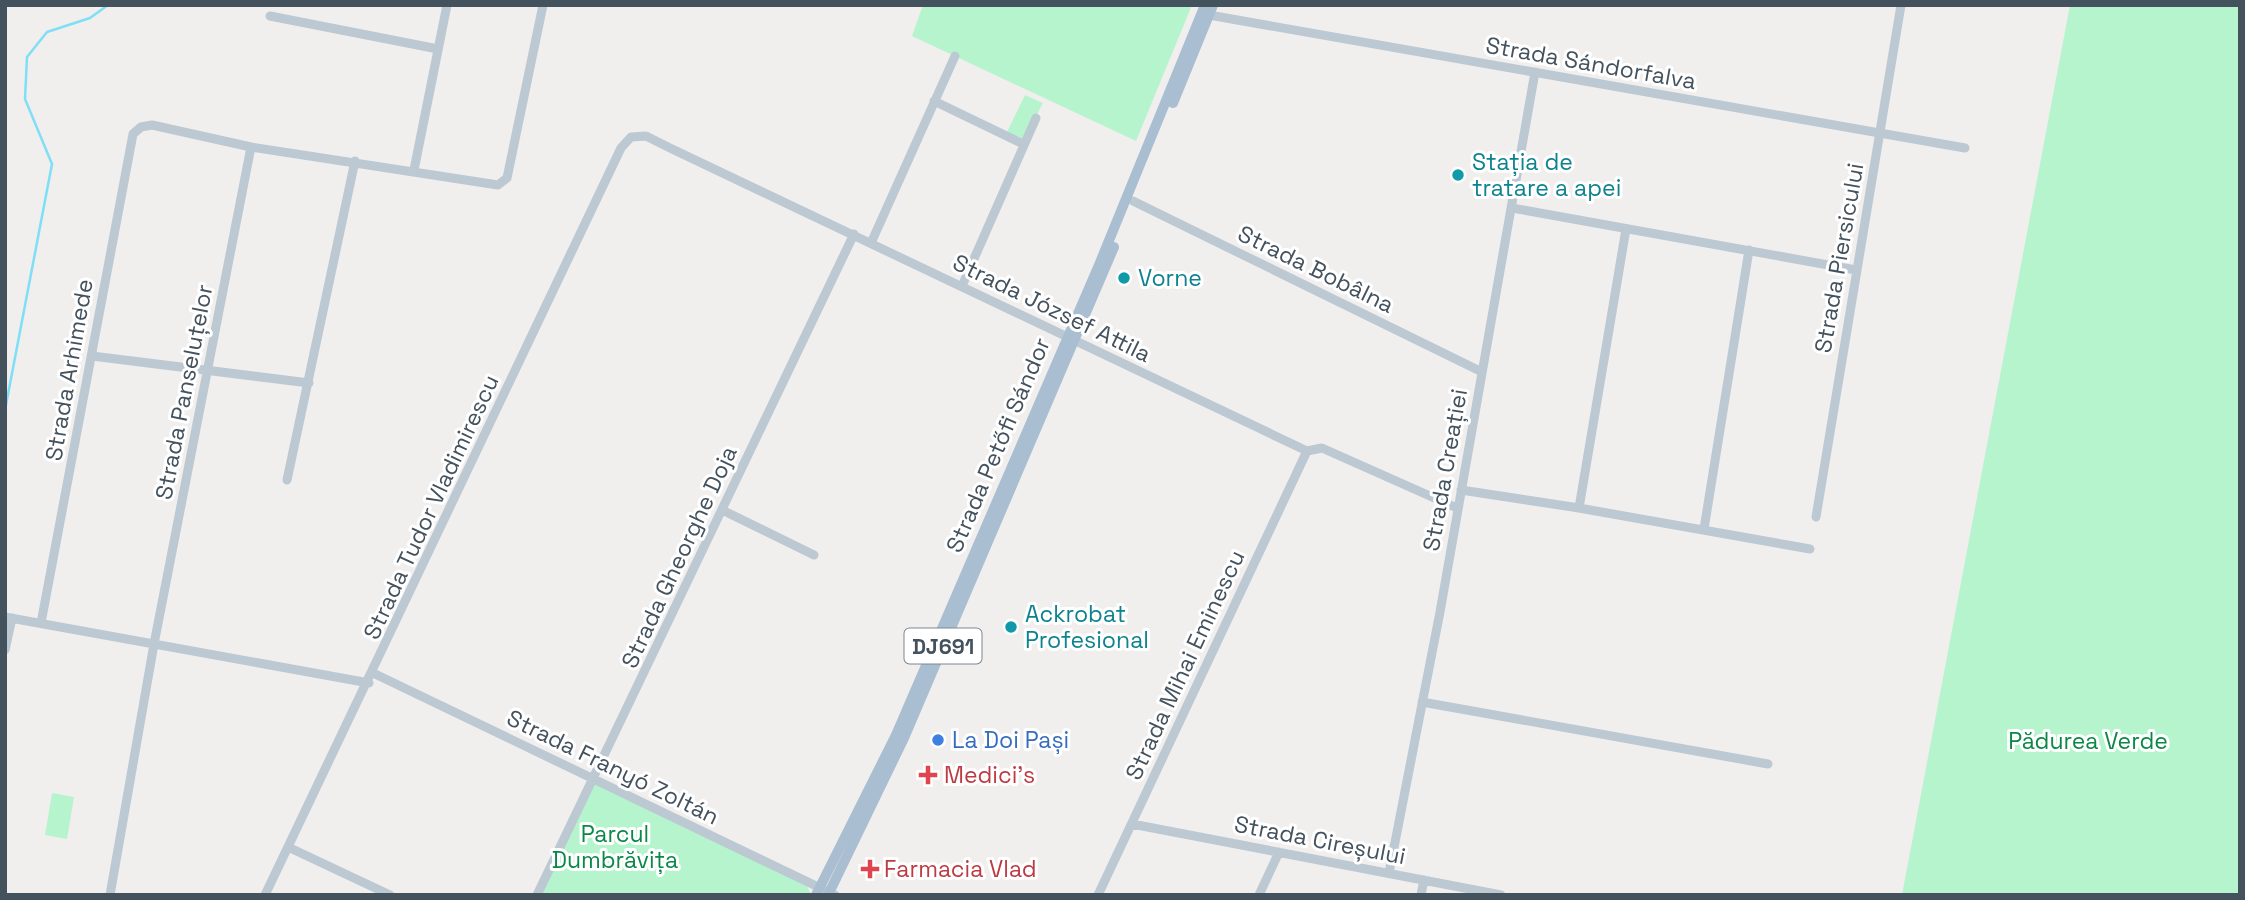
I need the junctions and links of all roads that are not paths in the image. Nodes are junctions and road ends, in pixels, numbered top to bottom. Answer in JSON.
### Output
{"nodes":[{"id":1,"x":447,"y":5,"type":"edge"},
{"id":2,"x":543,"y":5,"type":"edge"},
{"id":3,"x":1898,"y":6,"type":"edge"},
{"id":4,"x":1209,"y":8,"type":"edge"},
{"id":5,"x":270,"y":16,"type":"dead end"},
{"id":6,"x":438,"y":49,"type":"junction"},
{"id":7,"x":955,"y":56,"type":"dead end"},
{"id":8,"x":1535,"y":72,"type":"junction"},
{"id":9,"x":934,"y":101,"type":"junction"},
{"id":10,"x":1036,"y":118,"type":"dead end"},
{"id":11,"x":1880,"y":133,"type":"junction"},
{"id":12,"x":631,"y":137,"type":"joint"},
{"id":13,"x":1023,"y":144,"type":"junction"},
{"id":14,"x":251,"y":147,"type":"junction"},
{"id":15,"x":1965,"y":148,"type":"dead end"},
{"id":16,"x":355,"y":161,"type":"junction"},
{"id":17,"x":414,"y":170,"type":"junction"},
{"id":18,"x":1133,"y":201,"type":"junction"},
{"id":19,"x":1512,"y":208,"type":"junction"},
{"id":20,"x":1626,"y":229,"type":"junction"},
{"id":21,"x":854,"y":234,"type":"junction"},
{"id":22,"x":871,"y":243,"type":"junction"},
{"id":23,"x":1749,"y":250,"type":"junction"},
{"id":24,"x":1856,"y":270,"type":"junction"},
{"id":25,"x":961,"y":286,"type":"junction"},
{"id":26,"x":1071,"y":337,"type":"junction"},
{"id":27,"x":92,"y":356,"type":"junction"},
{"id":28,"x":208,"y":372,"type":"junction"},
{"id":29,"x":1482,"y":372,"type":"junction"},
{"id":30,"x":309,"y":383,"type":"junction"},
{"id":31,"x":1307,"y":451,"type":"junction"},
{"id":32,"x":287,"y":480,"type":"dead end"},
{"id":33,"x":1461,"y":490,"type":"junction"},
{"id":34,"x":1457,"y":508,"type":"junction"},
{"id":35,"x":1579,"y":508,"type":"junction"},
{"id":36,"x":722,"y":510,"type":"junction"},
{"id":37,"x":1816,"y":517,"type":"dead end"},
{"id":38,"x":1704,"y":529,"type":"junction"},
{"id":39,"x":1810,"y":549,"type":"dead end"},
{"id":40,"x":814,"y":555,"type":"dead end"},
{"id":41,"x":9,"y":618,"type":"edge"},
{"id":42,"x":41,"y":624,"type":"junction"},
{"id":43,"x":155,"y":644,"type":"junction"},
{"id":44,"x":5,"y":650,"type":"edge"},
{"id":45,"x":373,"y":673,"type":"junction"},
{"id":46,"x":369,"y":683,"type":"junction"},
{"id":47,"x":1422,"y":702,"type":"junction"},
{"id":48,"x":1768,"y":764,"type":"dead end"},
{"id":49,"x":594,"y":779,"type":"junction"},
{"id":50,"x":1132,"y":824,"type":"junction"},
{"id":51,"x":288,"y":847,"type":"junction"},
{"id":52,"x":1279,"y":852,"type":"junction"},
{"id":53,"x":1389,"y":873,"type":"junction"},
{"id":54,"x":1424,"y":880,"type":"junction"},
{"id":55,"x":826,"y":893,"type":"edge"},
{"id":56,"x":110,"y":895,"type":"edge"},
{"id":57,"x":265,"y":895,"type":"edge"},
{"id":58,"x":390,"y":895,"type":"edge"},
{"id":59,"x":537,"y":895,"type":"edge"},
{"id":60,"x":1098,"y":895,"type":"edge"},
{"id":61,"x":1259,"y":895,"type":"edge"},
{"id":62,"x":1422,"y":895,"type":"edge"},
{"id":63,"x":1501,"y":895,"type":"edge"}],
"edges":[{"from":1,"to":6,"type":"street"},
{"from":2,"to":17,"type":"street"},
{"from":3,"to":11,"type":"street","name":"Strada Piersicului"},
{"from":4,"to":8,"type":"street","name":"Strada Sándorfalva"},
{"from":4,"to":18,"type":"main road","name":"Strada Petőfi Sándor","number":"DJ691"},
{"from":4,"to":26,"type":"main road","name":"Strada Petőfi Sándor","number":"DJ691"},
{"from":5,"to":6,"type":"street"},
{"from":6,"to":17,"type":"street"},
{"from":7,"to":9,"type":"street"},
{"from":8,"to":11,"type":"street","name":"Strada Sándorfalva"},
{"from":8,"to":19,"type":"street","name":"Strada Creației"},
{"from":9,"to":13,"type":"street"},
{"from":9,"to":22,"type":"street"},
{"from":10,"to":13,"type":"street"},
{"from":11,"to":15,"type":"street","name":"Strada Sándorfalva"},
{"from":11,"to":24,"type":"street","name":"Strada Piersicului"},
{"from":12,"to":21,"type":"street","name":"Strada József Attila"},
{"from":12,"to":45,"type":"street","name":"Strada Tudor Vladimirescu"},
{"from":13,"to":25,"type":"street"},
{"from":14,"to":16,"type":"street"},
{"from":14,"to":27,"type":"street","name":"Strada Arhimede"},
{"from":14,"to":28,"type":"street","name":"Strada Panseluțelor"},
{"from":16,"to":17,"type":"street"},
{"from":16,"to":30,"type":"street"},
{"from":18,"to":26,"type":"main road","name":"Strada Petőfi Sándor","number":"DJ691"},
{"from":18,"to":29,"type":"street","name":"Strada Bobâlna"},
{"from":19,"to":20,"type":"street"},
{"from":19,"to":29,"type":"street","name":"Strada Creației"},
{"from":20,"to":23,"type":"street"},
{"from":20,"to":35,"type":"street"},
{"from":21,"to":22,"type":"street","name":"Strada József Attila"},
{"from":21,"to":36,"type":"street","name":"Strada Gheorghe Doja"},
{"from":22,"to":25,"type":"street","name":"Strada József Attila"},
{"from":23,"to":24,"type":"street"},
{"from":23,"to":38,"type":"street"},
{"from":24,"to":37,"type":"street","name":"Strada Piersicului"},
{"from":25,"to":26,"type":"street","name":"Strada József Attila"},
{"from":26,"to":31,"type":"street","name":"Strada József Attila"},
{"from":26,"to":55,"type":"main road","name":"Strada Petőfi Sándor","number":"DJ691"},
{"from":27,"to":28,"type":"street"},
{"from":27,"to":42,"type":"street","name":"Strada Arhimede"},
{"from":28,"to":30,"type":"street"},
{"from":28,"to":43,"type":"street","name":"Strada Panseluțelor"},
{"from":29,"to":33,"type":"street","name":"Strada Creației"},
{"from":30,"to":32,"type":"street"},
{"from":31,"to":34,"type":"street","name":"Strada József Attila"},
{"from":31,"to":50,"type":"street","name":"Strada Mihai Eminescu"},
{"from":33,"to":34,"type":"street","name":"Strada Creației"},
{"from":33,"to":35,"type":"street"},
{"from":34,"to":47,"type":"street","name":"Strada Creației"},
{"from":35,"to":38,"type":"street"},
{"from":36,"to":40,"type":"street"},
{"from":36,"to":49,"type":"street","name":"Strada Gheorghe Doja"},
{"from":38,"to":39,"type":"street"},
{"from":41,"to":42,"type":"street"},
{"from":41,"to":44,"type":"street"},
{"from":42,"to":43,"type":"street"},
{"from":43,"to":46,"type":"street"},
{"from":43,"to":56,"type":"street","name":"Strada Panseluțelor"},
{"from":45,"to":46,"type":"street","name":"Strada Tudor Vladimirescu"},
{"from":45,"to":49,"type":"street","name":"Strada Franyó Zoltán"},
{"from":46,"to":51,"type":"street","name":"Strada Tudor Vladimirescu"},
{"from":47,"to":48,"type":"street"},
{"from":47,"to":53,"type":"street","name":"Strada Creației"},
{"from":49,"to":55,"type":"street","name":"Strada Franyó Zoltán"},
{"from":49,"to":59,"type":"street","name":"Strada Gheorghe Doja"},
{"from":50,"to":52,"type":"street","name":"Strada Cireșului"},
{"from":50,"to":60,"type":"street","name":"Strada Mihai Eminescu"},
{"from":51,"to":57,"type":"street","name":"Strada Tudor Vladimirescu"},
{"from":51,"to":58,"type":"street"},
{"from":52,"to":53,"type":"street","name":"Strada Cireșului"},
{"from":52,"to":61,"type":"street"},
{"from":53,"to":54,"type":"street","name":"Strada Cireșului"},
{"from":54,"to":62,"type":"street"},
{"from":54,"to":63,"type":"street","name":"Strada Cireșului"}]}
